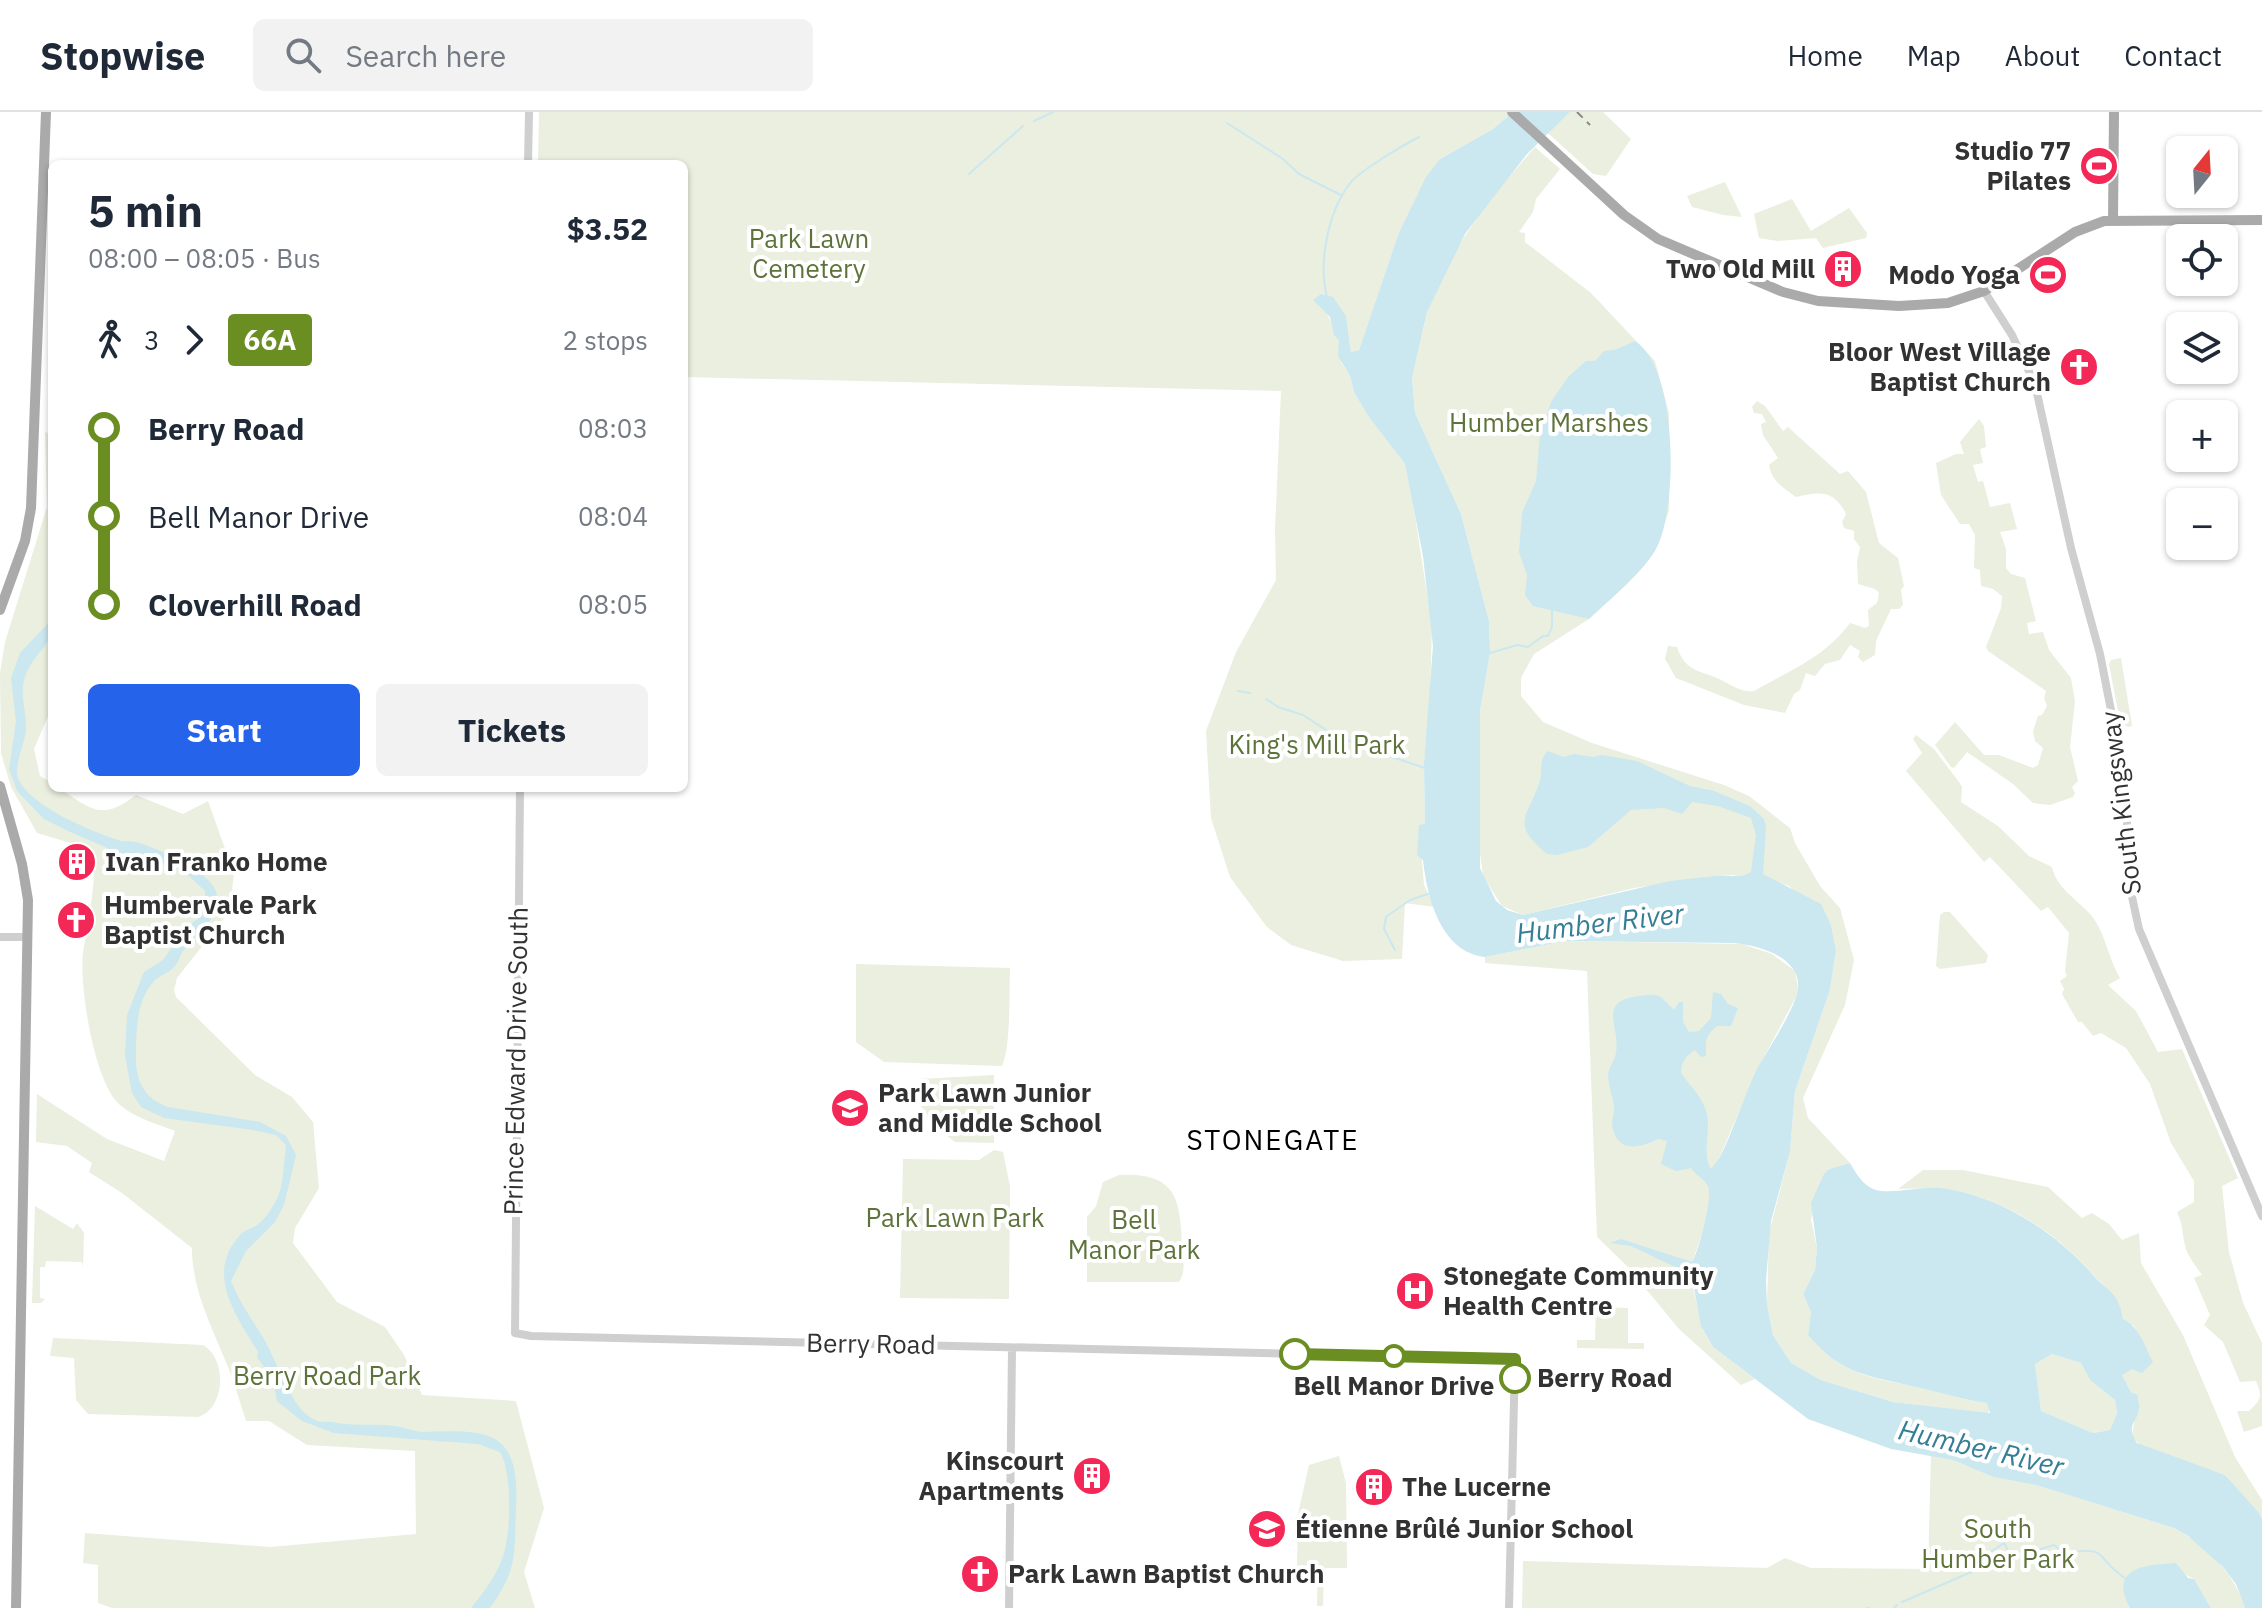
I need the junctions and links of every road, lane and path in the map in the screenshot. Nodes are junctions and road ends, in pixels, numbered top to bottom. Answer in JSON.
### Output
{"nodes":[{"id":1,"x":46,"y":112,"type":"edge"},
{"id":2,"x":529,"y":112,"type":"edge"},
{"id":3,"x":1512,"y":112,"type":"edge"},
{"id":4,"x":2114,"y":112,"type":"edge"},
{"id":5,"x":528,"y":160,"type":"edge"},
{"id":6,"x":2262,"y":220,"type":"edge"},
{"id":7,"x":2113,"y":221,"type":"junction"},
{"id":8,"x":1984,"y":291,"type":"junction"},
{"id":9,"x":0,"y":610,"type":"edge"},
{"id":10,"x":0,"y":786,"type":"edge"},
{"id":11,"x":520,"y":792,"type":"edge"},
{"id":12,"x":0,"y":937,"type":"edge"},
{"id":13,"x":28,"y":937,"type":"junction"},
{"id":14,"x":2262,"y":1216,"type":"edge"},
{"id":15,"x":515,"y":1333,"type":"joint"},
{"id":16,"x":1012,"y":1348,"type":"junction"},
{"id":17,"x":16,"y":1608,"type":"edge"},
{"id":18,"x":1009,"y":1608,"type":"edge"},
{"id":19,"x":1509,"y":1608,"type":"edge"}],
"edges":[{"from":1,"to":9,"type":"main road"},
{"from":2,"to":5,"type":"street"},
{"from":3,"to":8,"type":"main road"},
{"from":4,"to":7,"type":"main road"},
{"from":6,"to":7,"type":"main road"},
{"from":7,"to":8,"type":"main road"},
{"from":8,"to":14,"type":"street","name":"South Kingsway"},
{"from":10,"to":13,"type":"main road"},
{"from":11,"to":15,"type":"street","name":"Prince Edward Drive South"},
{"from":12,"to":13,"type":"street"},
{"from":13,"to":17,"type":"main road"},
{"from":15,"to":16,"type":"street","name":"Berry Road"},
{"from":16,"to":18,"type":"street"},
{"from":16,"to":19,"type":"street","name":"Berry Road"}]}
